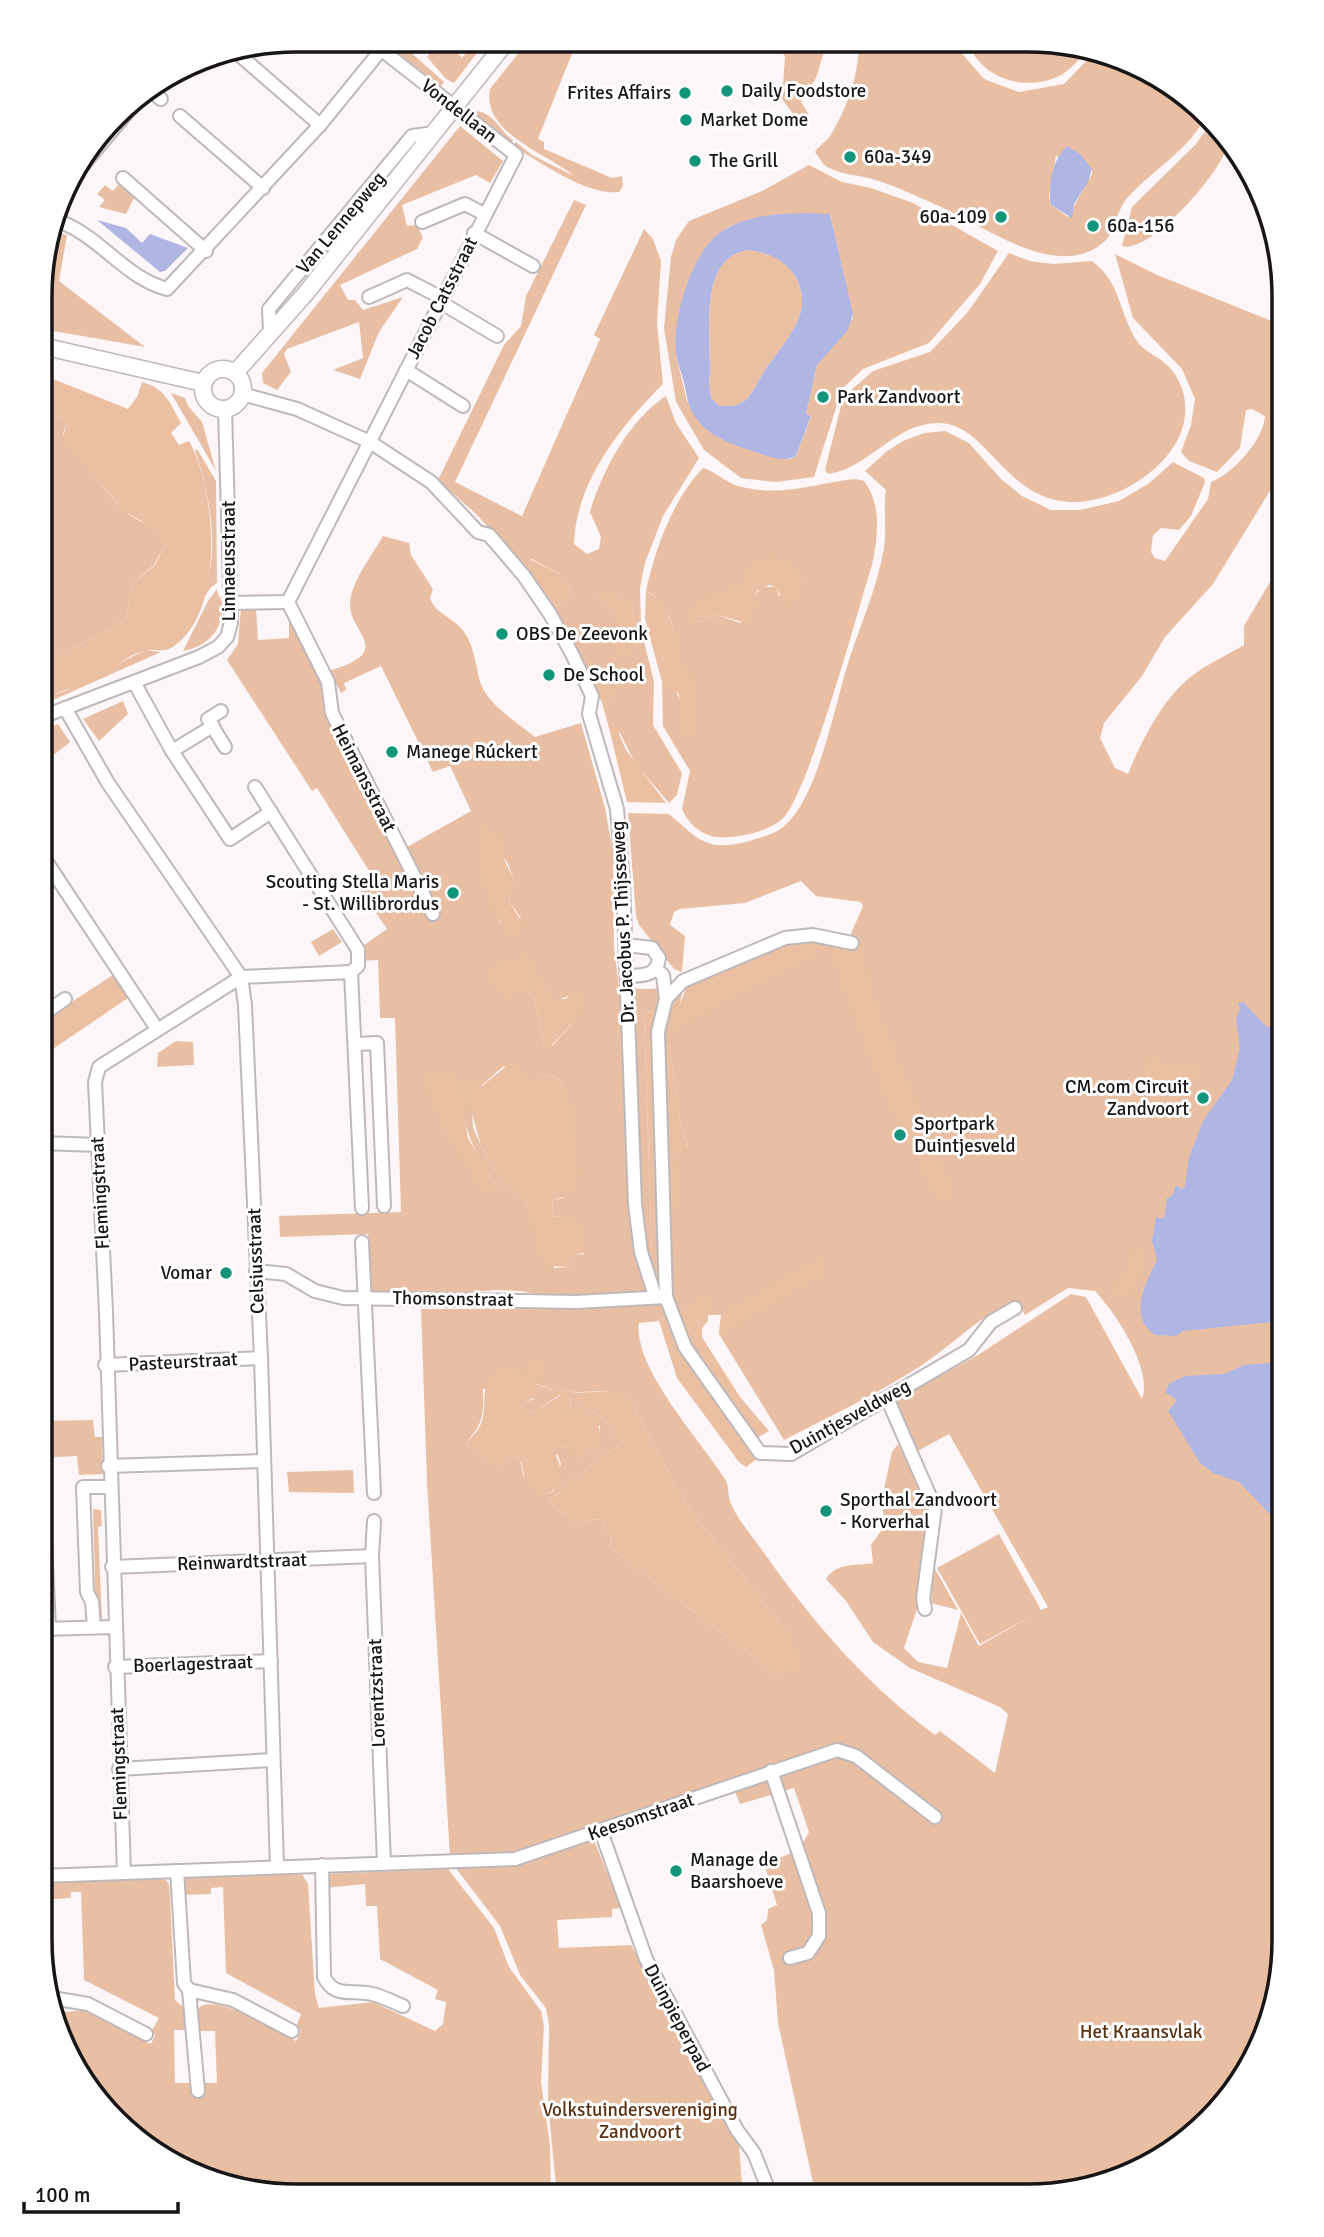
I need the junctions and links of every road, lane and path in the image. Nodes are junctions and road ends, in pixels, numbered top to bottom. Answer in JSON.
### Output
{"nodes":[{"id":1,"x":379,"y":52,"type":"edge"},
{"id":2,"x":383,"y":52,"type":"edge"},
{"id":3,"x":498,"y":52,"type":"edge"},
{"id":4,"x":244,"y":59,"type":"edge"},
{"id":5,"x":158,"y":96,"type":"edge"},
{"id":6,"x":161,"y":99,"type":"dead end"},
{"id":7,"x":454,"y":109,"type":"junction"},
{"id":8,"x":180,"y":116,"type":"dead end"},
{"id":9,"x":320,"y":125,"type":"junction"},
{"id":10,"x":516,"y":155,"type":"joint"},
{"id":11,"x":123,"y":178,"type":"dead end"},
{"id":12,"x":263,"y":188,"type":"junction"},
{"id":13,"x":484,"y":214,"type":"junction"},
{"id":14,"x":422,"y":222,"type":"dead end"},
{"id":15,"x":64,"y":223,"type":"edge"},
{"id":16,"x":474,"y":233,"type":"junction"},
{"id":17,"x":206,"y":251,"type":"junction"},
{"id":18,"x":533,"y":266,"type":"dead end"},
{"id":19,"x":369,"y":297,"type":"dead end"},
{"id":20,"x":440,"y":302,"type":"junction"},
{"id":21,"x":497,"y":336,"type":"dead end"},
{"id":22,"x":52,"y":348,"type":"edge"},
{"id":23,"x":406,"y":370,"type":"junction"},
{"id":24,"x":235,"y":373,"type":"junction"},
{"id":25,"x":203,"y":383,"type":"junction"},
{"id":26,"x":242,"y":394,"type":"junction"},
{"id":27,"x":463,"y":406,"type":"dead end"},
{"id":28,"x":225,"y":409,"type":"junction"},
{"id":29,"x":370,"y":442,"type":"junction"},
{"id":30,"x":288,"y":602,"type":"junction"},
{"id":31,"x":231,"y":603,"type":"junction"},
{"id":32,"x":134,"y":682,"type":"junction"},
{"id":33,"x":65,"y":708,"type":"junction"},
{"id":34,"x":221,"y":711,"type":"dead end"},
{"id":35,"x":52,"y":713,"type":"edge"},
{"id":36,"x":213,"y":726,"type":"junction"},
{"id":37,"x":225,"y":747,"type":"dead end"},
{"id":38,"x":172,"y":751,"type":"junction"},
{"id":39,"x":255,"y":787,"type":"dead end"},
{"id":40,"x":271,"y":811,"type":"junction"},
{"id":41,"x":52,"y":870,"type":"edge"},
{"id":42,"x":433,"y":914,"type":"dead end"},
{"id":43,"x":852,"y":943,"type":"dead end"},
{"id":44,"x":626,"y":945,"type":"junction"},
{"id":45,"x":351,"y":972,"type":"junction"},
{"id":46,"x":659,"y":972,"type":"junction"},
{"id":47,"x":627,"y":976,"type":"junction"},
{"id":48,"x":241,"y":977,"type":"junction"},
{"id":49,"x":683,"y":981,"type":"junction"},
{"id":50,"x":65,"y":999,"type":"dead end"},
{"id":51,"x":666,"y":999,"type":"junction"},
{"id":52,"x":52,"y":1008,"type":"edge"},
{"id":53,"x":157,"y":1029,"type":"junction"},
{"id":54,"x":355,"y":1044,"type":"junction"},
{"id":55,"x":52,"y":1143,"type":"edge"},
{"id":56,"x":98,"y":1145,"type":"junction"},
{"id":57,"x":382,"y":1165,"type":"junction"},
{"id":58,"x":359,"y":1167,"type":"junction"},
{"id":59,"x":384,"y":1206,"type":"dead end"},
{"id":60,"x":362,"y":1208,"type":"dead end"},
{"id":61,"x":362,"y":1242,"type":"dead end"},
{"id":62,"x":256,"y":1271,"type":"junction"},
{"id":63,"x":661,"y":1296,"type":"junction"},
{"id":64,"x":363,"y":1297,"type":"junction"},
{"id":65,"x":1015,"y":1308,"type":"dead end"},
{"id":66,"x":261,"y":1359,"type":"junction"},
{"id":67,"x":105,"y":1366,"type":"junction"},
{"id":68,"x":887,"y":1398,"type":"junction"},
{"id":69,"x":264,"y":1461,"type":"junction"},
{"id":70,"x":108,"y":1466,"type":"junction"},
{"id":71,"x":110,"y":1487,"type":"junction"},
{"id":72,"x":373,"y":1493,"type":"dead end"},
{"id":73,"x":374,"y":1521,"type":"dead end"},
{"id":74,"x":372,"y":1556,"type":"junction"},
{"id":75,"x":265,"y":1562,"type":"junction"},
{"id":76,"x":111,"y":1567,"type":"junction"},
{"id":77,"x":925,"y":1609,"type":"dead end"},
{"id":78,"x":114,"y":1626,"type":"junction"},
{"id":79,"x":94,"y":1627,"type":"junction"},
{"id":80,"x":52,"y":1629,"type":"edge"},
{"id":81,"x":271,"y":1661,"type":"junction"},
{"id":82,"x":115,"y":1667,"type":"junction"},
{"id":83,"x":273,"y":1760,"type":"junction"},
{"id":84,"x":118,"y":1769,"type":"junction"},
{"id":85,"x":771,"y":1771,"type":"junction"},
{"id":86,"x":935,"y":1817,"type":"dead end"},
{"id":87,"x":601,"y":1831,"type":"junction"},
{"id":88,"x":384,"y":1864,"type":"junction"},
{"id":89,"x":321,"y":1865,"type":"junction"},
{"id":90,"x":277,"y":1867,"type":"junction"},
{"id":91,"x":177,"y":1871,"type":"junction"},
{"id":92,"x":124,"y":1873,"type":"junction"},
{"id":93,"x":52,"y":1876,"type":"edge"},
{"id":94,"x":790,"y":1958,"type":"dead end"},
{"id":95,"x":189,"y":1990,"type":"junction"},
{"id":96,"x":60,"y":1999,"type":"edge"},
{"id":97,"x":403,"y":2006,"type":"dead end"},
{"id":98,"x":292,"y":2031,"type":"dead end"},
{"id":99,"x":146,"y":2034,"type":"dead end"},
{"id":100,"x":198,"y":2091,"type":"dead end"},
{"id":101,"x":766,"y":2184,"type":"edge"}],
"edges":[{"from":1,"to":9,"type":"street"},
{"from":2,"to":7,"type":"street","name":"Vondellaan"},
{"from":3,"to":7,"type":"main road","name":"Van Lennepweg"},
{"from":4,"to":9,"type":"street"},
{"from":5,"to":6,"type":"street"},
{"from":7,"to":10,"type":"street","name":"Vondellaan"},
{"from":7,"to":24,"type":"main road","name":"Van Lennepweg"},
{"from":8,"to":12,"type":"street"},
{"from":9,"to":12,"type":"street"},
{"from":10,"to":13,"type":"street","name":"Jacob Catsstraat"},
{"from":11,"to":17,"type":"street"},
{"from":12,"to":17,"type":"street"},
{"from":13,"to":14,"type":"street"},
{"from":13,"to":16,"type":"street","name":"Jacob Catsstraat"},
{"from":15,"to":17,"type":"street"},
{"from":16,"to":18,"type":"street"},
{"from":16,"to":20,"type":"street","name":"Jacob Catsstraat"},
{"from":19,"to":20,"type":"street"},
{"from":20,"to":21,"type":"street"},
{"from":20,"to":23,"type":"street","name":"Jacob Catsstraat"},
{"from":22,"to":25,"type":"main road"},
{"from":23,"to":27,"type":"street"},
{"from":23,"to":29,"type":"street","name":"Jacob Catsstraat"},
{"from":24,"to":25,"type":"main road"},
{"from":24,"to":26,"type":"main road"},
{"from":25,"to":28,"type":"main road"},
{"from":26,"to":28,"type":"main road"},
{"from":26,"to":29,"type":"street","name":"Dr. Jacobus P. Thijsseweg"},
{"from":28,"to":31,"type":"street","name":"Linnaeusstraat"},
{"from":29,"to":30,"type":"street"},
{"from":29,"to":44,"type":"street","name":"Dr. Jacobus P. Thijsseweg"},
{"from":30,"to":31,"type":"street"},
{"from":30,"to":42,"type":"street","name":"Heimansstraat"},
{"from":31,"to":32,"type":"street","name":"Linnaeusstraat"},
{"from":32,"to":33,"type":"street","name":"Linnaeusstraat"},
{"from":32,"to":38,"type":"street"},
{"from":33,"to":35,"type":"street","name":"Linnaeusstraat"},
{"from":33,"to":48,"type":"street","name":"Celsiusstraat"},
{"from":34,"to":36,"type":"street"},
{"from":36,"to":37,"type":"street"},
{"from":36,"to":38,"type":"street"},
{"from":38,"to":40,"type":"street"},
{"from":39,"to":40,"type":"street"},
{"from":40,"to":45,"type":"street"},
{"from":41,"to":53,"type":"street"},
{"from":43,"to":49,"type":"street"},
{"from":44,"to":46,"type":"street","name":"Duintjesveldweg"},
{"from":44,"to":47,"type":"street","name":"Dr. Jacobus P. Thijsseweg"},
{"from":45,"to":48,"type":"street"},
{"from":45,"to":54,"type":"street"},
{"from":46,"to":47,"type":"street"},
{"from":46,"to":49,"type":"street"},
{"from":46,"to":51,"type":"street","name":"Duintjesveldweg"},
{"from":47,"to":63,"type":"street","name":"Dr. Jacobus P. Thijsseweg"},
{"from":48,"to":53,"type":"street","name":"Flemingstraat"},
{"from":48,"to":62,"type":"street","name":"Celsiusstraat"},
{"from":49,"to":51,"type":"street"},
{"from":50,"to":52,"type":"street"},
{"from":51,"to":63,"type":"street","name":"Duintjesveldweg"},
{"from":53,"to":56,"type":"street","name":"Flemingstraat"},
{"from":54,"to":57,"type":"street"},
{"from":54,"to":58,"type":"street"},
{"from":55,"to":56,"type":"street"},
{"from":56,"to":67,"type":"street","name":"Flemingstraat"},
{"from":57,"to":58,"type":"street"},
{"from":57,"to":59,"type":"street"},
{"from":58,"to":60,"type":"street"},
{"from":61,"to":64,"type":"street"},
{"from":62,"to":64,"type":"street","name":"Thomsonstraat"},
{"from":62,"to":66,"type":"street","name":"Celsiusstraat"},
{"from":63,"to":64,"type":"street","name":"Thomsonstraat"},
{"from":63,"to":68,"type":"street","name":"Duintjesveldweg"},
{"from":64,"to":72,"type":"street"},
{"from":65,"to":68,"type":"street","name":"Duintjesveldweg"},
{"from":66,"to":67,"type":"street","name":"Pasteurstraat"},
{"from":66,"to":69,"type":"street","name":"Celsiusstraat"},
{"from":67,"to":70,"type":"street","name":"Flemingstraat"},
{"from":68,"to":77,"type":"street"},
{"from":69,"to":70,"type":"street"},
{"from":69,"to":75,"type":"street","name":"Celsiusstraat"},
{"from":70,"to":71,"type":"street","name":"Flemingstraat"},
{"from":71,"to":76,"type":"street","name":"Flemingstraat"},
{"from":71,"to":79,"type":"street"},
{"from":73,"to":74,"type":"street","name":"Lorentzstraat"},
{"from":74,"to":75,"type":"street","name":"Reinwardtstraat"},
{"from":74,"to":88,"type":"street","name":"Lorentzstraat"},
{"from":75,"to":76,"type":"street","name":"Reinwardtstraat"},
{"from":75,"to":81,"type":"street","name":"Celsiusstraat"},
{"from":76,"to":78,"type":"street","name":"Flemingstraat"},
{"from":78,"to":79,"type":"street"},
{"from":78,"to":82,"type":"street","name":"Flemingstraat"},
{"from":79,"to":80,"type":"street"},
{"from":81,"to":82,"type":"street","name":"Boerlagestraat"},
{"from":81,"to":83,"type":"street","name":"Celsiusstraat"},
{"from":82,"to":84,"type":"street","name":"Flemingstraat"},
{"from":83,"to":84,"type":"street"},
{"from":83,"to":90,"type":"street","name":"Celsiusstraat"},
{"from":84,"to":92,"type":"street","name":"Flemingstraat"},
{"from":85,"to":86,"type":"street","name":"Keesomstraat"},
{"from":85,"to":87,"type":"street","name":"Keesomstraat"},
{"from":85,"to":94,"type":"street"},
{"from":87,"to":88,"type":"street","name":"Keesomstraat"},
{"from":87,"to":101,"type":"street","name":"Duinpieperpad"},
{"from":88,"to":89,"type":"street","name":"Keesomstraat"},
{"from":89,"to":90,"type":"street","name":"Keesomstraat"},
{"from":89,"to":97,"type":"street"},
{"from":90,"to":91,"type":"street","name":"Keesomstraat"},
{"from":91,"to":92,"type":"street","name":"Keesomstraat"},
{"from":91,"to":95,"type":"street"},
{"from":92,"to":93,"type":"street","name":"Keesomstraat"},
{"from":95,"to":98,"type":"street"},
{"from":95,"to":100,"type":"street"},
{"from":96,"to":99,"type":"street"}]}
